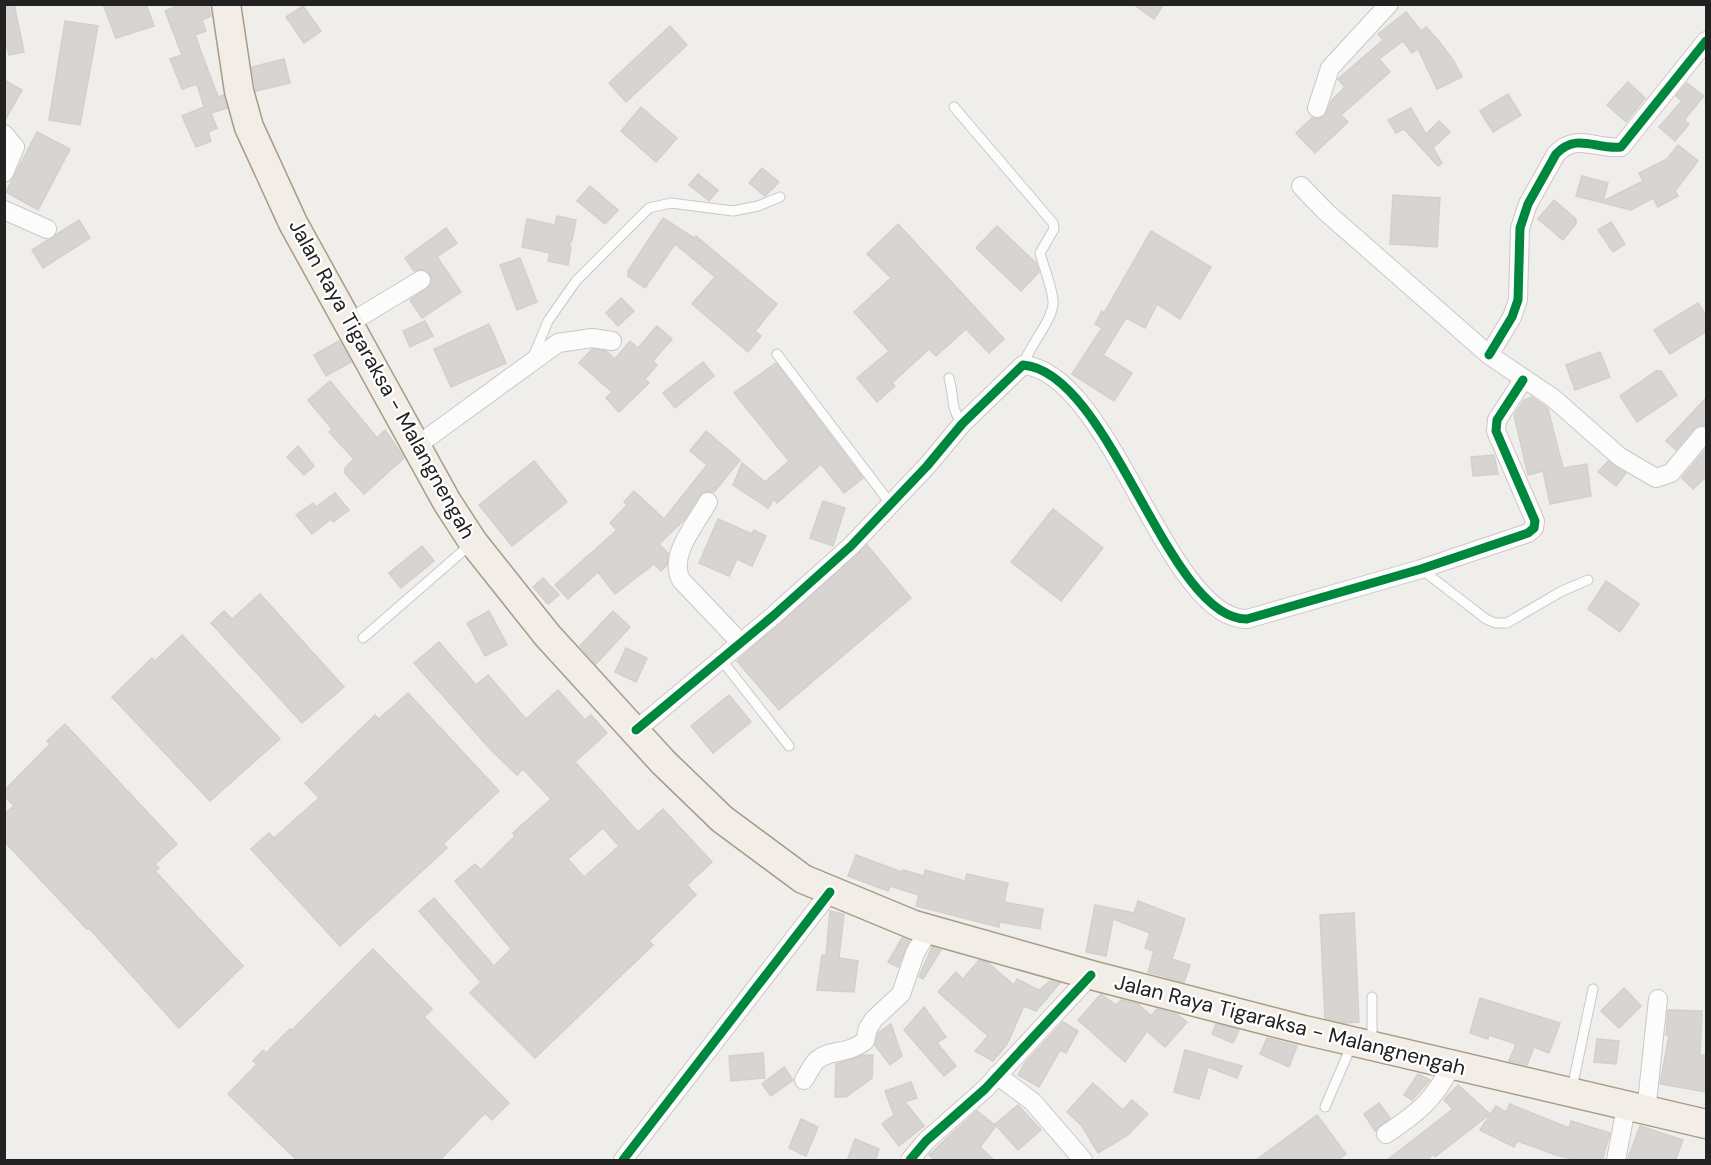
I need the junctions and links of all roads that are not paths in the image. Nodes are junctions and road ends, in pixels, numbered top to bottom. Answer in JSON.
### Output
{"nodes":[{"id":1,"x":226,"y":4,"type":"edge"},
{"id":2,"x":1389,"y":4,"type":"edge"},
{"id":3,"x":1707,"y":41,"type":"edge"},
{"id":4,"x":954,"y":107,"type":"dead end"},
{"id":5,"x":1317,"y":108,"type":"dead end"},
{"id":6,"x":4,"y":134,"type":"edge"},
{"id":7,"x":4,"y":173,"type":"edge"},
{"id":8,"x":1301,"y":186,"type":"dead end"},
{"id":9,"x":780,"y":196,"type":"dead end"},
{"id":10,"x":4,"y":210,"type":"edge"},
{"id":11,"x":47,"y":229,"type":"dead end"},
{"id":12,"x":421,"y":280,"type":"dead end"},
{"id":13,"x":348,"y":324,"type":"junction"},
{"id":14,"x":612,"y":341,"type":"dead end"},
{"id":15,"x":777,"y":354,"type":"dead end"},
{"id":16,"x":1489,"y":355,"type":"junction"},
{"id":17,"x":530,"y":362,"type":"junction"},
{"id":18,"x":1023,"y":365,"type":"junction"},
{"id":19,"x":949,"y":378,"type":"dead end"},
{"id":20,"x":1523,"y":380,"type":"junction"},
{"id":21,"x":962,"y":424,"type":"junction"},
{"id":22,"x":1702,"y":436,"type":"dead end"},
{"id":23,"x":415,"y":447,"type":"junction"},
{"id":24,"x":708,"y":502,"type":"dead end"},
{"id":25,"x":890,"y":503,"type":"junction"},
{"id":26,"x":473,"y":542,"type":"junction"},
{"id":27,"x":1420,"y":569,"type":"junction"},
{"id":28,"x":1588,"y":580,"type":"dead end"},
{"id":29,"x":363,"y":638,"type":"dead end"},
{"id":30,"x":740,"y":642,"type":"junction"},
{"id":31,"x":720,"y":658,"type":"junction"},
{"id":32,"x":636,"y":730,"type":"junction"},
{"id":33,"x":789,"y":746,"type":"dead end"},
{"id":34,"x":830,"y":892,"type":"junction"},
{"id":35,"x":930,"y":928,"type":"junction"},
{"id":36,"x":1091,"y":975,"type":"junction"},
{"id":37,"x":1593,"y":989,"type":"dead end"},
{"id":38,"x":1372,"y":997,"type":"dead end"},
{"id":39,"x":1658,"y":999,"type":"dead end"},
{"id":40,"x":1361,"y":1043,"type":"junction"},
{"id":41,"x":1452,"y":1065,"type":"junction"},
{"id":42,"x":997,"y":1075,"type":"junction"},
{"id":43,"x":804,"y":1080,"type":"dead end"},
{"id":44,"x":1570,"y":1093,"type":"junction"},
{"id":45,"x":1325,"y":1107,"type":"dead end"},
{"id":46,"x":1636,"y":1110,"type":"junction"},
{"id":47,"x":1707,"y":1124,"type":"edge"},
{"id":48,"x":1386,"y":1134,"type":"dead end"},
{"id":49,"x":623,"y":1161,"type":"edge"},
{"id":50,"x":910,"y":1161,"type":"edge"},
{"id":51,"x":1083,"y":1161,"type":"edge"},
{"id":52,"x":1616,"y":1161,"type":"edge"}],
"edges":[{"from":1,"to":13,"type":"main road","name":"Jalan Raya Tigaraksa - Malangnengah"},
{"from":2,"to":5,"type":"street"},
{"from":3,"to":16,"type":"street"},
{"from":4,"to":18,"type":"lane"},
{"from":6,"to":7,"type":"street"},
{"from":8,"to":16,"type":"street"},
{"from":9,"to":17,"type":"lane"},
{"from":10,"to":11,"type":"street"},
{"from":12,"to":13,"type":"street"},
{"from":13,"to":23,"type":"main road","name":"Jalan Raya Tigaraksa - Malangnengah"},
{"from":14,"to":17,"type":"street"},
{"from":15,"to":25,"type":"lane"},
{"from":16,"to":20,"type":"street"},
{"from":17,"to":23,"type":"street"},
{"from":18,"to":21,"type":"street"},
{"from":18,"to":27,"type":"street"},
{"from":19,"to":21,"type":"lane"},
{"from":20,"to":22,"type":"street"},
{"from":20,"to":27,"type":"street"},
{"from":21,"to":25,"type":"street"},
{"from":23,"to":26,"type":"main road","name":"Jalan Raya Tigaraksa - Malangnengah"},
{"from":24,"to":30,"type":"street"},
{"from":25,"to":30,"type":"street"},
{"from":26,"to":29,"type":"lane"},
{"from":26,"to":32,"type":"main road","name":"Jalan Raya Tigaraksa - Malangnengah"},
{"from":27,"to":28,"type":"lane"},
{"from":30,"to":31,"type":"street"},
{"from":31,"to":32,"type":"street"},
{"from":31,"to":33,"type":"lane"},
{"from":32,"to":34,"type":"main road","name":"Jalan Raya Tigaraksa - Malangnengah"},
{"from":34,"to":35,"type":"main road","name":"Jalan Raya Tigaraksa - Malangnengah"},
{"from":34,"to":49,"type":"street"},
{"from":35,"to":36,"type":"main road","name":"Jalan Raya Tigaraksa - Malangnengah"},
{"from":35,"to":43,"type":"street"},
{"from":36,"to":40,"type":"main road","name":"Jalan Raya Tigaraksa - Malangnengah"},
{"from":36,"to":42,"type":"street"},
{"from":37,"to":44,"type":"lane"},
{"from":38,"to":40,"type":"lane"},
{"from":39,"to":46,"type":"street"},
{"from":40,"to":41,"type":"main road","name":"Jalan Raya Tigaraksa - Malangnengah"},
{"from":40,"to":45,"type":"lane"},
{"from":41,"to":44,"type":"main road","name":"Jalan Raya Tigaraksa - Malangnengah"},
{"from":41,"to":48,"type":"street"},
{"from":42,"to":50,"type":"street"},
{"from":42,"to":51,"type":"street"},
{"from":44,"to":46,"type":"main road","name":"Jalan Raya Tigaraksa - Malangnengah"},
{"from":46,"to":47,"type":"main road","name":"Jalan Raya Tigaraksa - Malangnengah"},
{"from":46,"to":52,"type":"street"}]}
